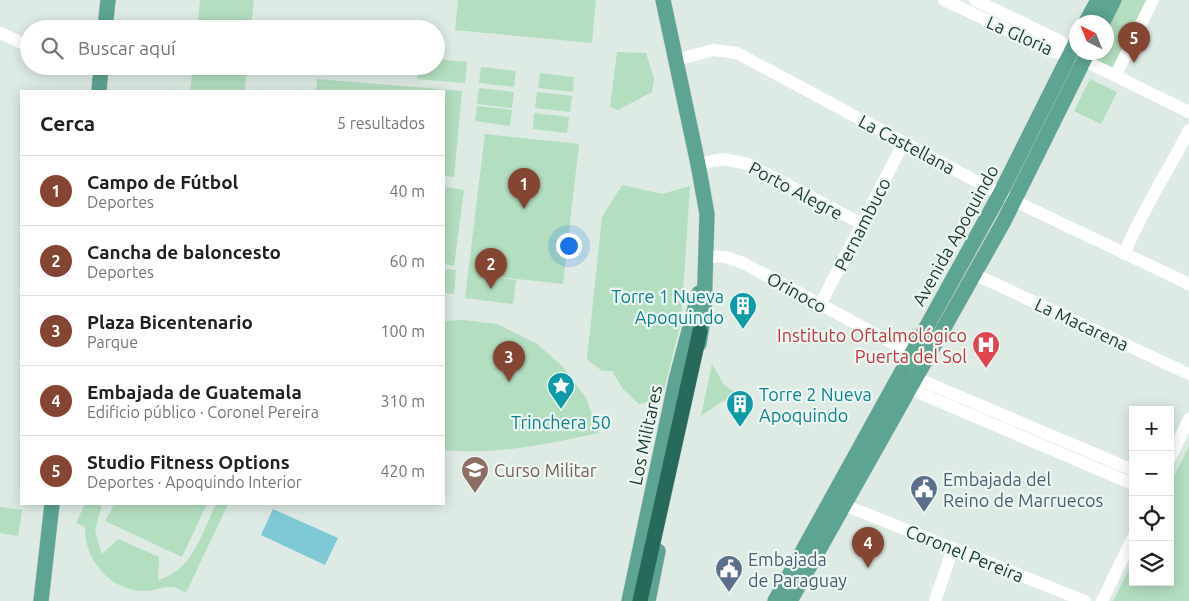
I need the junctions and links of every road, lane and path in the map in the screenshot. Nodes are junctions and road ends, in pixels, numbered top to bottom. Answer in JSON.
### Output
{"nodes":[{"id":1,"x":108,"y":0,"type":"edge"},
{"id":2,"x":663,"y":0,"type":"edge"},
{"id":3,"x":944,"y":0,"type":"edge"},
{"id":4,"x":975,"y":0,"type":"edge"},
{"id":5,"x":1098,"y":0,"type":"edge"},
{"id":6,"x":1114,"y":0,"type":"edge"},
{"id":7,"x":1153,"y":0,"type":"edge"},
{"id":8,"x":1090,"y":15,"type":"edge"},
{"id":9,"x":1106,"y":15,"type":"edge"},
{"id":10,"x":106,"y":20,"type":"edge"},
{"id":11,"x":1015,"y":27,"type":"junction"},
{"id":12,"x":0,"y":33,"type":"edge"},
{"id":13,"x":20,"y":42,"type":"edge"},
{"id":14,"x":1069,"y":49,"type":"edge"},
{"id":15,"x":1069,"y":58,"type":"edge"},
{"id":16,"x":676,"y":60,"type":"junction"},
{"id":17,"x":1084,"y":60,"type":"edge"},
{"id":18,"x":1091,"y":60,"type":"edge"},
{"id":19,"x":101,"y":75,"type":"edge"},
{"id":20,"x":1115,"y":76,"type":"junction"},
{"id":21,"x":99,"y":90,"type":"edge"},
{"id":22,"x":1189,"y":112,"type":"edge"},
{"id":23,"x":1189,"y":130,"type":"edge"},
{"id":24,"x":904,"y":142,"type":"junction"},
{"id":25,"x":698,"y":164,"type":"junction"},
{"id":26,"x":1000,"y":194,"type":"junction"},
{"id":27,"x":1014,"y":201,"type":"junction"},
{"id":28,"x":862,"y":224,"type":"junction"},
{"id":29,"x":1124,"y":254,"type":"junction"},
{"id":30,"x":705,"y":256,"type":"junction"},
{"id":31,"x":974,"y":274,"type":"junction"},
{"id":32,"x":703,"y":279,"type":"junction"},
{"id":33,"x":1189,"y":284,"type":"edge"},
{"id":34,"x":820,"y":305,"type":"junction"},
{"id":35,"x":700,"y":331,"type":"junction"},
{"id":36,"x":912,"y":353,"type":"junction"},
{"id":37,"x":1189,"y":374,"type":"edge"},
{"id":38,"x":913,"y":383,"type":"junction"},
{"id":39,"x":1189,"y":419,"type":"edge"},
{"id":40,"x":1173,"y":451,"type":"edge"},
{"id":41,"x":1078,"y":453,"type":"junction"},
{"id":42,"x":1129,"y":469,"type":"edge"},
{"id":43,"x":1129,"y":482,"type":"edge"},
{"id":44,"x":52,"y":505,"type":"edge"},
{"id":45,"x":844,"y":505,"type":"junction"},
{"id":46,"x":1131,"y":541,"type":"edge"},
{"id":47,"x":953,"y":548,"type":"junction"},
{"id":48,"x":41,"y":601,"type":"edge"},
{"id":49,"x":629,"y":601,"type":"edge"},
{"id":50,"x":640,"y":601,"type":"edge"},
{"id":51,"x":648,"y":601,"type":"edge"},
{"id":52,"x":775,"y":601,"type":"edge"},
{"id":53,"x":790,"y":601,"type":"edge"},
{"id":54,"x":935,"y":601,"type":"edge"},
{"id":55,"x":1085,"y":601,"type":"edge"},
{"id":56,"x":1102,"y":601,"type":"edge"}],
"edges":[{"from":1,"to":10,"type":"main road"},
{"from":2,"to":16,"type":"main road","name":"Los Militares"},
{"from":3,"to":11,"type":"street","name":"La Gloria"},
{"from":4,"to":11,"type":"street","name":"La Gloria"},
{"from":5,"to":8,"type":"main road"},
{"from":6,"to":9,"type":"main road"},
{"from":7,"to":20,"type":"street"},
{"from":11,"to":14,"type":"street","name":"La Gloria"},
{"from":12,"to":13,"type":"street"},
{"from":15,"to":26,"type":"main road","name":"Avenida Apoquindo"},
{"from":16,"to":24,"type":"street","name":"La Castellana"},
{"from":16,"to":25,"type":"main road","name":"Los Militares"},
{"from":17,"to":27,"type":"main road","name":"Avenida Apoquindo"},
{"from":18,"to":20,"type":"street","name":"La Gloria"},
{"from":19,"to":21,"type":"main road"},
{"from":20,"to":22,"type":"street","name":"La Gloria"},
{"from":23,"to":29,"type":"street"},
{"from":24,"to":26,"type":"street","name":"La Castellana"},
{"from":24,"to":28,"type":"street","name":"Pernambuco"},
{"from":25,"to":28,"type":"street","name":"Porto Alegre"},
{"from":25,"to":30,"type":"main road","name":"Los Militares"},
{"from":26,"to":27,"type":"street","name":"La Castellana"},
{"from":26,"to":36,"type":"main road","name":"Avenida Apoquindo"},
{"from":27,"to":29,"type":"street","name":"La Castellana"},
{"from":27,"to":31,"type":"main road","name":"Avenida Apoquindo"},
{"from":28,"to":34,"type":"street","name":"Pernambuco"},
{"from":29,"to":33,"type":"street","name":"La Castellana"},
{"from":30,"to":32,"type":"main road","name":"Los Militares"},
{"from":30,"to":34,"type":"street","name":"Orinoco"},
{"from":31,"to":37,"type":"street","name":"La Macarena"},
{"from":31,"to":38,"type":"main road","name":"Avenida Apoquindo"},
{"from":32,"to":35,"type":"main road","name":"Los Militares"},
{"from":32,"to":49,"type":"main road","name":"Los Militares"},
{"from":34,"to":36,"type":"street","name":"Orinoco"},
{"from":35,"to":50,"type":"highway"},
{"from":35,"to":51,"type":"main road","name":"Los Militares"},
{"from":36,"to":52,"type":"main road","name":"Avenida Apoquindo"},
{"from":38,"to":41,"type":"street"},
{"from":38,"to":45,"type":"main road","name":"Avenida Apoquindo"},
{"from":39,"to":40,"type":"street"},
{"from":41,"to":42,"type":"street"},
{"from":41,"to":43,"type":"street"},
{"from":44,"to":48,"type":"main road"},
{"from":45,"to":47,"type":"street","name":"Coronel Pereira"},
{"from":45,"to":53,"type":"main road","name":"Avenida Apoquindo"},
{"from":46,"to":56,"type":"street"},
{"from":47,"to":54,"type":"street"},
{"from":47,"to":55,"type":"street","name":"Coronel Pereira"}]}
